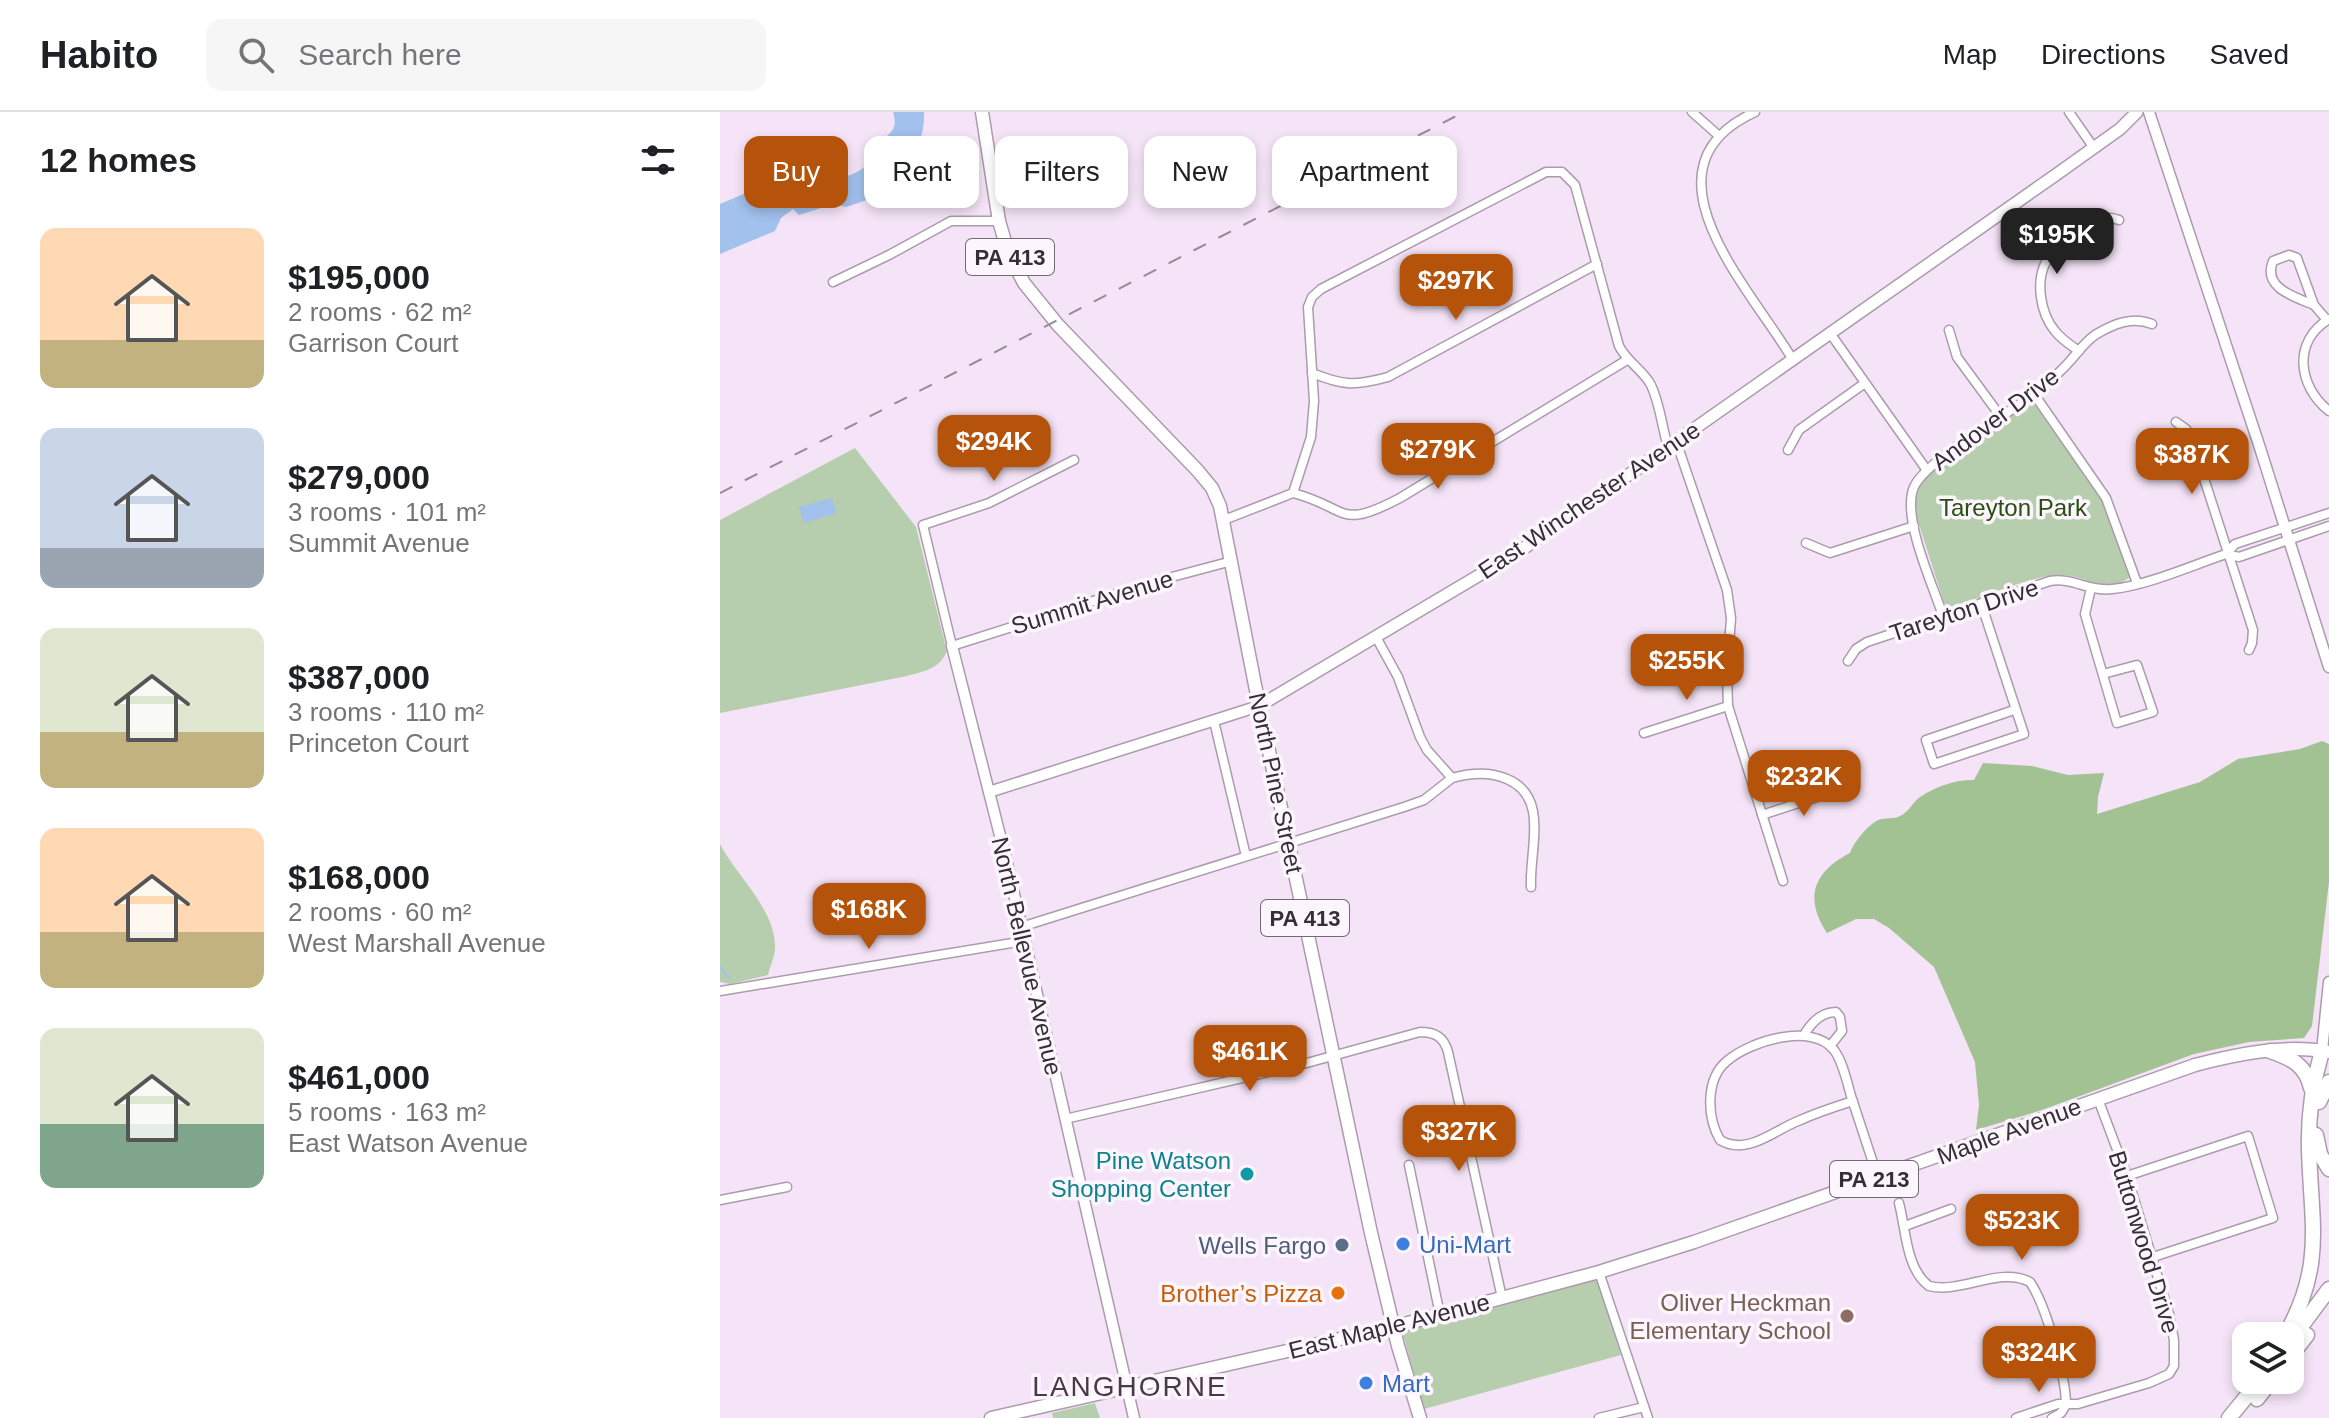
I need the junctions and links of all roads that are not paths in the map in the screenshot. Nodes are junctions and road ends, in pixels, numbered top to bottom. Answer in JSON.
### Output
{"nodes":[{"id":1,"x":982,"y":112,"type":"edge"},
{"id":2,"x":1692,"y":112,"type":"edge"},
{"id":3,"x":1755,"y":112,"type":"edge"},
{"id":4,"x":2069,"y":112,"type":"edge"},
{"id":5,"x":2137,"y":112,"type":"edge"},
{"id":6,"x":2149,"y":112,"type":"edge"},
{"id":7,"x":1718,"y":135,"type":"junction"},
{"id":8,"x":2094,"y":148,"type":"junction"},
{"id":9,"x":2119,"y":220,"type":"dead end"},
{"id":10,"x":999,"y":221,"type":"junction"},
{"id":11,"x":1597,"y":264,"type":"junction"},
{"id":12,"x":833,"y":282,"type":"dead end"},
{"id":13,"x":2314,"y":305,"type":"junction"},
{"id":14,"x":2328,"y":320,"type":"edge"},
{"id":15,"x":2152,"y":324,"type":"dead end"},
{"id":16,"x":1949,"y":330,"type":"dead end"},
{"id":17,"x":1830,"y":333,"type":"junction"},
{"id":18,"x":2079,"y":351,"type":"junction"},
{"id":19,"x":1627,"y":360,"type":"junction"},
{"id":20,"x":1793,"y":360,"type":"junction"},
{"id":21,"x":1312,"y":373,"type":"junction"},
{"id":22,"x":1865,"y":383,"type":"junction"},
{"id":23,"x":2034,"y":394,"type":"junction"},
{"id":24,"x":2329,"y":411,"type":"edge"},
{"id":25,"x":2001,"y":417,"type":"junction"},
{"id":26,"x":2176,"y":422,"type":"dead end"},
{"id":27,"x":1672,"y":444,"type":"junction"},
{"id":28,"x":1788,"y":450,"type":"dead end"},
{"id":29,"x":1074,"y":460,"type":"dead end"},
{"id":30,"x":1926,"y":469,"type":"junction"},
{"id":31,"x":1293,"y":493,"type":"junction"},
{"id":32,"x":2329,"y":513,"type":"edge"},
{"id":33,"x":1224,"y":520,"type":"junction"},
{"id":34,"x":1914,"y":526,"type":"junction"},
{"id":35,"x":2329,"y":526,"type":"edge"},
{"id":36,"x":2285,"y":527,"type":"junction"},
{"id":37,"x":2290,"y":541,"type":"junction"},
{"id":38,"x":1806,"y":543,"type":"dead end"},
{"id":39,"x":2226,"y":554,"type":"junction"},
{"id":40,"x":1232,"y":561,"type":"junction"},
{"id":41,"x":2137,"y":583,"type":"junction"},
{"id":42,"x":2091,"y":588,"type":"junction"},
{"id":43,"x":1981,"y":603,"type":"junction"},
{"id":44,"x":1943,"y":616,"type":"junction"},
{"id":45,"x":1376,"y":637,"type":"junction"},
{"id":46,"x":952,"y":646,"type":"junction"},
{"id":47,"x":2249,"y":650,"type":"dead end"},
{"id":48,"x":1848,"y":661,"type":"dead end"},
{"id":49,"x":2329,"y":667,"type":"edge"},
{"id":50,"x":2103,"y":674,"type":"junction"},
{"id":51,"x":1259,"y":706,"type":"junction"},
{"id":52,"x":1728,"y":706,"type":"junction"},
{"id":53,"x":2014,"y":710,"type":"junction"},
{"id":54,"x":1214,"y":721,"type":"junction"},
{"id":55,"x":1644,"y":733,"type":"dead end"},
{"id":56,"x":1452,"y":778,"type":"junction"},
{"id":57,"x":1835,"y":791,"type":"dead end"},
{"id":58,"x":989,"y":792,"type":"junction"},
{"id":59,"x":1762,"y":815,"type":"junction"},
{"id":60,"x":1289,"y":843,"type":"junction"},
{"id":61,"x":1246,"y":856,"type":"junction"},
{"id":62,"x":1783,"y":881,"type":"dead end"},
{"id":63,"x":1531,"y":887,"type":"dead end"},
{"id":64,"x":1021,"y":927,"type":"junction"},
{"id":65,"x":1024,"y":941,"type":"junction"},
{"id":66,"x":2329,"y":982,"type":"edge"},
{"id":67,"x":720,"y":991,"type":"edge"},
{"id":68,"x":1804,"y":1035,"type":"junction"},
{"id":69,"x":1830,"y":1046,"type":"junction"},
{"id":70,"x":2270,"y":1051,"type":"junction"},
{"id":71,"x":2326,"y":1051,"type":"edge"},
{"id":72,"x":1334,"y":1056,"type":"junction"},
{"id":73,"x":2329,"y":1082,"type":"edge"},
{"id":74,"x":2098,"y":1099,"type":"junction"},
{"id":75,"x":1853,"y":1101,"type":"junction"},
{"id":76,"x":2316,"y":1102,"type":"junction"},
{"id":77,"x":1065,"y":1119,"type":"junction"},
{"id":78,"x":1409,"y":1165,"type":"dead end"},
{"id":79,"x":2329,"y":1169,"type":"edge"},
{"id":80,"x":2127,"y":1176,"type":"junction"},
{"id":81,"x":1878,"y":1178,"type":"junction"},
{"id":82,"x":787,"y":1187,"type":"dead end"},
{"id":83,"x":720,"y":1200,"type":"edge"},
{"id":84,"x":1899,"y":1203,"type":"dead end"},
{"id":85,"x":1951,"y":1209,"type":"dead end"},
{"id":86,"x":1905,"y":1226,"type":"junction"},
{"id":87,"x":1648,"y":1256,"type":"joint"},
{"id":88,"x":2150,"y":1258,"type":"junction"},
{"id":89,"x":1599,"y":1272,"type":"junction"},
{"id":90,"x":2329,"y":1289,"type":"edge"},
{"id":91,"x":1502,"y":1298,"type":"junction"},
{"id":92,"x":2329,"y":1305,"type":"edge"},
{"id":93,"x":1440,"y":1315,"type":"junction"},
{"id":94,"x":2291,"y":1322,"type":"edge"},
{"id":95,"x":2304,"y":1322,"type":"edge"},
{"id":96,"x":1393,"y":1327,"type":"junction"},
{"id":97,"x":2304,"y":1338,"type":"edge"},
{"id":98,"x":1127,"y":1388,"type":"junction"},
{"id":99,"x":2249,"y":1394,"type":"edge"},
{"id":100,"x":2261,"y":1394,"type":"edge"},
{"id":101,"x":2066,"y":1405,"type":"junction"},
{"id":102,"x":1644,"y":1407,"type":"junction"},
{"id":103,"x":991,"y":1418,"type":"edge"},
{"id":104,"x":1134,"y":1418,"type":"edge"},
{"id":105,"x":1420,"y":1418,"type":"edge"},
{"id":106,"x":1599,"y":1418,"type":"edge"},
{"id":107,"x":1648,"y":1418,"type":"edge"},
{"id":108,"x":2016,"y":1418,"type":"edge"},
{"id":109,"x":2052,"y":1418,"type":"edge"},
{"id":110,"x":2229,"y":1418,"type":"edge"},
{"id":111,"x":2242,"y":1418,"type":"edge"}],
"edges":[{"from":1,"to":10,"type":"main road","number":"PA 413"},
{"from":2,"to":7,"type":"street"},
{"from":3,"to":7,"type":"street"},
{"from":4,"to":8,"type":"street"},
{"from":5,"to":8,"type":"main road","name":"East Winchester Avenue"},
{"from":6,"to":36,"type":"street"},
{"from":7,"to":20,"type":"street"},
{"from":8,"to":17,"type":"main road","name":"East Winchester Avenue"},
{"from":9,"to":18,"type":"street"},
{"from":10,"to":12,"type":"street"},
{"from":10,"to":33,"type":"main road","name":"North Pine Street","number":"PA 413"},
{"from":11,"to":19,"type":"street"},
{"from":11,"to":21,"type":"street"},
{"from":11,"to":21,"type":"street"},
{"from":13,"to":13,"type":"street"},
{"from":13,"to":14,"type":"street"},
{"from":14,"to":24,"type":"street"},
{"from":15,"to":18,"type":"street","name":"Andover Drive"},
{"from":16,"to":25,"type":"street"},
{"from":17,"to":20,"type":"main road","name":"East Winchester Avenue"},
{"from":17,"to":22,"type":"street"},
{"from":18,"to":23,"type":"street","name":"Andover Drive"},
{"from":19,"to":27,"type":"street"},
{"from":19,"to":31,"type":"street"},
{"from":20,"to":27,"type":"main road","name":"East Winchester Avenue"},
{"from":21,"to":31,"type":"street"},
{"from":22,"to":28,"type":"street"},
{"from":22,"to":30,"type":"street"},
{"from":23,"to":25,"type":"street","name":"Andover Drive"},
{"from":23,"to":41,"type":"street"},
{"from":25,"to":30,"type":"street","name":"Andover Drive"},
{"from":26,"to":39,"type":"street"},
{"from":27,"to":45,"type":"main road","name":"East Winchester Avenue"},
{"from":27,"to":52,"type":"street"},
{"from":29,"to":46,"type":"street","name":"North Bellevue Avenue"},
{"from":30,"to":34,"type":"street","name":"Andover Drive"},
{"from":31,"to":33,"type":"street"},
{"from":32,"to":36,"type":"street","name":"Tareyton Drive"},
{"from":33,"to":40,"type":"main road","name":"North Pine Street","number":"PA 413"},
{"from":34,"to":38,"type":"street"},
{"from":34,"to":44,"type":"street","name":"Andover Drive"},
{"from":35,"to":37,"type":"street","name":"Tareyton Drive"},
{"from":36,"to":37,"type":"street"},
{"from":36,"to":39,"type":"street","name":"Tareyton Drive"},
{"from":37,"to":39,"type":"street","name":"Tareyton Drive"},
{"from":37,"to":49,"type":"street"},
{"from":39,"to":41,"type":"street","name":"Tareyton Drive"},
{"from":39,"to":47,"type":"street"},
{"from":40,"to":46,"type":"street","name":"Summit Avenue"},
{"from":40,"to":51,"type":"main road","name":"North Pine Street","number":"PA 413"},
{"from":41,"to":42,"type":"street","name":"Tareyton Drive"},
{"from":42,"to":43,"type":"street","name":"Tareyton Drive"},
{"from":42,"to":50,"type":"street"},
{"from":43,"to":44,"type":"street","name":"Tareyton Drive"},
{"from":43,"to":53,"type":"street"},
{"from":44,"to":48,"type":"street","name":"Tareyton Drive"},
{"from":45,"to":51,"type":"main road","name":"East Winchester Avenue"},
{"from":45,"to":56,"type":"street"},
{"from":46,"to":58,"type":"street","name":"North Bellevue Avenue"},
{"from":50,"to":50,"type":"street"},
{"from":51,"to":54,"type":"street","name":"East Winchester Avenue"},
{"from":51,"to":60,"type":"main road","name":"North Pine Street","number":"PA 413"},
{"from":52,"to":55,"type":"street"},
{"from":52,"to":59,"type":"street"},
{"from":53,"to":53,"type":"street"},
{"from":54,"to":58,"type":"street","name":"East Winchester Avenue"},
{"from":54,"to":61,"type":"street"},
{"from":56,"to":60,"type":"street"},
{"from":56,"to":63,"type":"street"},
{"from":57,"to":59,"type":"street"},
{"from":58,"to":64,"type":"street","name":"North Bellevue Avenue"},
{"from":59,"to":62,"type":"street"},
{"from":60,"to":61,"type":"street"},
{"from":60,"to":72,"type":"main road","name":"North Pine Street","number":"PA 413"},
{"from":61,"to":64,"type":"street"},
{"from":64,"to":65,"type":"street","name":"North Bellevue Avenue"},
{"from":65,"to":67,"type":"street"},
{"from":65,"to":77,"type":"street","name":"North Bellevue Avenue"},
{"from":66,"to":71,"type":"street"},
{"from":68,"to":69,"type":"street"},
{"from":68,"to":69,"type":"street"},
{"from":68,"to":75,"type":"street"},
{"from":69,"to":75,"type":"street"},
{"from":70,"to":71,"type":"main road","name":"Maple Avenue","number":"PA 213"},
{"from":70,"to":74,"type":"main road","name":"Maple Avenue","number":"PA 213"},
{"from":70,"to":76,"type":"highway"},
{"from":71,"to":76,"type":"highway"},
{"from":72,"to":77,"type":"street"},
{"from":72,"to":91,"type":"street"},
{"from":72,"to":96,"type":"main road","name":"North Pine Street","number":"PA 413"},
{"from":73,"to":76,"type":"highway"},
{"from":74,"to":80,"type":"street","name":"Buttonwood Drive"},
{"from":74,"to":81,"type":"main road","name":"Maple Avenue","number":"PA 213"},
{"from":75,"to":81,"type":"street"},
{"from":76,"to":79,"type":"highway"},
{"from":76,"to":94,"type":"highway"},
{"from":77,"to":98,"type":"street","name":"North Bellevue Avenue"},
{"from":78,"to":93,"type":"street"},
{"from":80,"to":88,"type":"street","name":"Buttonwood Drive"},
{"from":80,"to":88,"type":"street"},
{"from":81,"to":87,"type":"main road","name":"Maple Avenue","number":"PA 213"},
{"from":82,"to":83,"type":"street"},
{"from":84,"to":86,"type":"street"},
{"from":85,"to":86,"type":"street"},
{"from":86,"to":101,"type":"street"},
{"from":87,"to":89,"type":"main road","name":"East Maple Avenue","number":"PA 213"},
{"from":88,"to":101,"type":"street","name":"Buttonwood Drive"},
{"from":89,"to":91,"type":"main road","name":"East Maple Avenue","number":"PA 213"},
{"from":89,"to":102,"type":"street"},
{"from":90,"to":95,"type":"highway"},
{"from":91,"to":93,"type":"main road","name":"East Maple Avenue","number":"PA 213"},
{"from":92,"to":97,"type":"highway"},
{"from":93,"to":96,"type":"main road","name":"East Maple Avenue","number":"PA 213"},
{"from":96,"to":98,"type":"main road","name":"East Maple Avenue","number":"PA 213"},
{"from":96,"to":105,"type":"main road","number":"PA 413"},
{"from":98,"to":103,"type":"main road","number":"PA 213"},
{"from":98,"to":104,"type":"street","name":"North Bellevue Avenue"},
{"from":99,"to":110,"type":"highway"},
{"from":100,"to":111,"type":"highway"},
{"from":101,"to":108,"type":"street","name":"Buttonwood Drive"},
{"from":101,"to":109,"type":"street","name":"Buttonwood Drive"},
{"from":102,"to":106,"type":"street"},
{"from":102,"to":107,"type":"street"}]}
